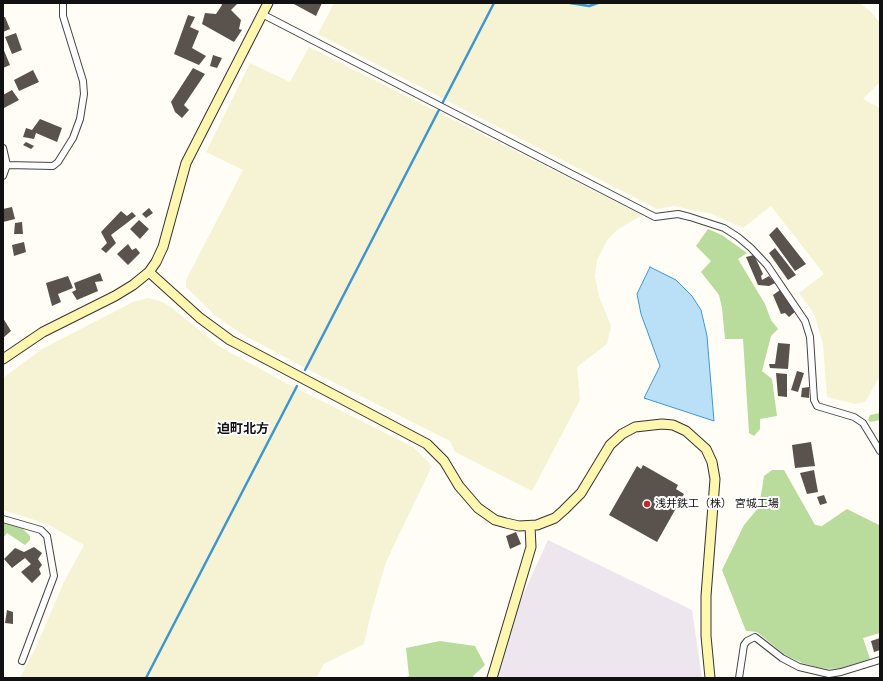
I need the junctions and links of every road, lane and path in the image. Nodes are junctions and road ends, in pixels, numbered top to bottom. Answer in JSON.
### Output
{"nodes":[{"id":1,"x":63,"y":3,"type":"edge"},
{"id":2,"x":268,"y":3,"type":"edge"},
{"id":3,"x":262,"y":14,"type":"junction"},
{"id":4,"x":3,"y":148,"type":"edge"},
{"id":5,"x":7,"y":165,"type":"junction"},
{"id":6,"x":3,"y":176,"type":"edge"},
{"id":7,"x":149,"y":272,"type":"junction"},
{"id":8,"x":3,"y":359,"type":"edge"},
{"id":9,"x":880,"y":451,"type":"edge"},
{"id":10,"x":3,"y":519,"type":"edge"},
{"id":11,"x":530,"y":526,"type":"junction"},
{"id":12,"x":880,"y":660,"type":"edge"},
{"id":13,"x":22,"y":661,"type":"dead end"},
{"id":14,"x":492,"y":678,"type":"edge"},
{"id":15,"x":710,"y":678,"type":"edge"},
{"id":16,"x":739,"y":678,"type":"edge"}],
"edges":[{"from":1,"to":5,"type":"street"},
{"from":2,"to":3,"type":"street"},
{"from":3,"to":7,"type":"street"},
{"from":3,"to":9,"type":"street"},
{"from":4,"to":5,"type":"street"},
{"from":5,"to":6,"type":"street"},
{"from":7,"to":8,"type":"street"},
{"from":7,"to":11,"type":"street"},
{"from":10,"to":13,"type":"street"},
{"from":11,"to":14,"type":"street"},
{"from":11,"to":15,"type":"street"},
{"from":12,"to":16,"type":"street"}]}
